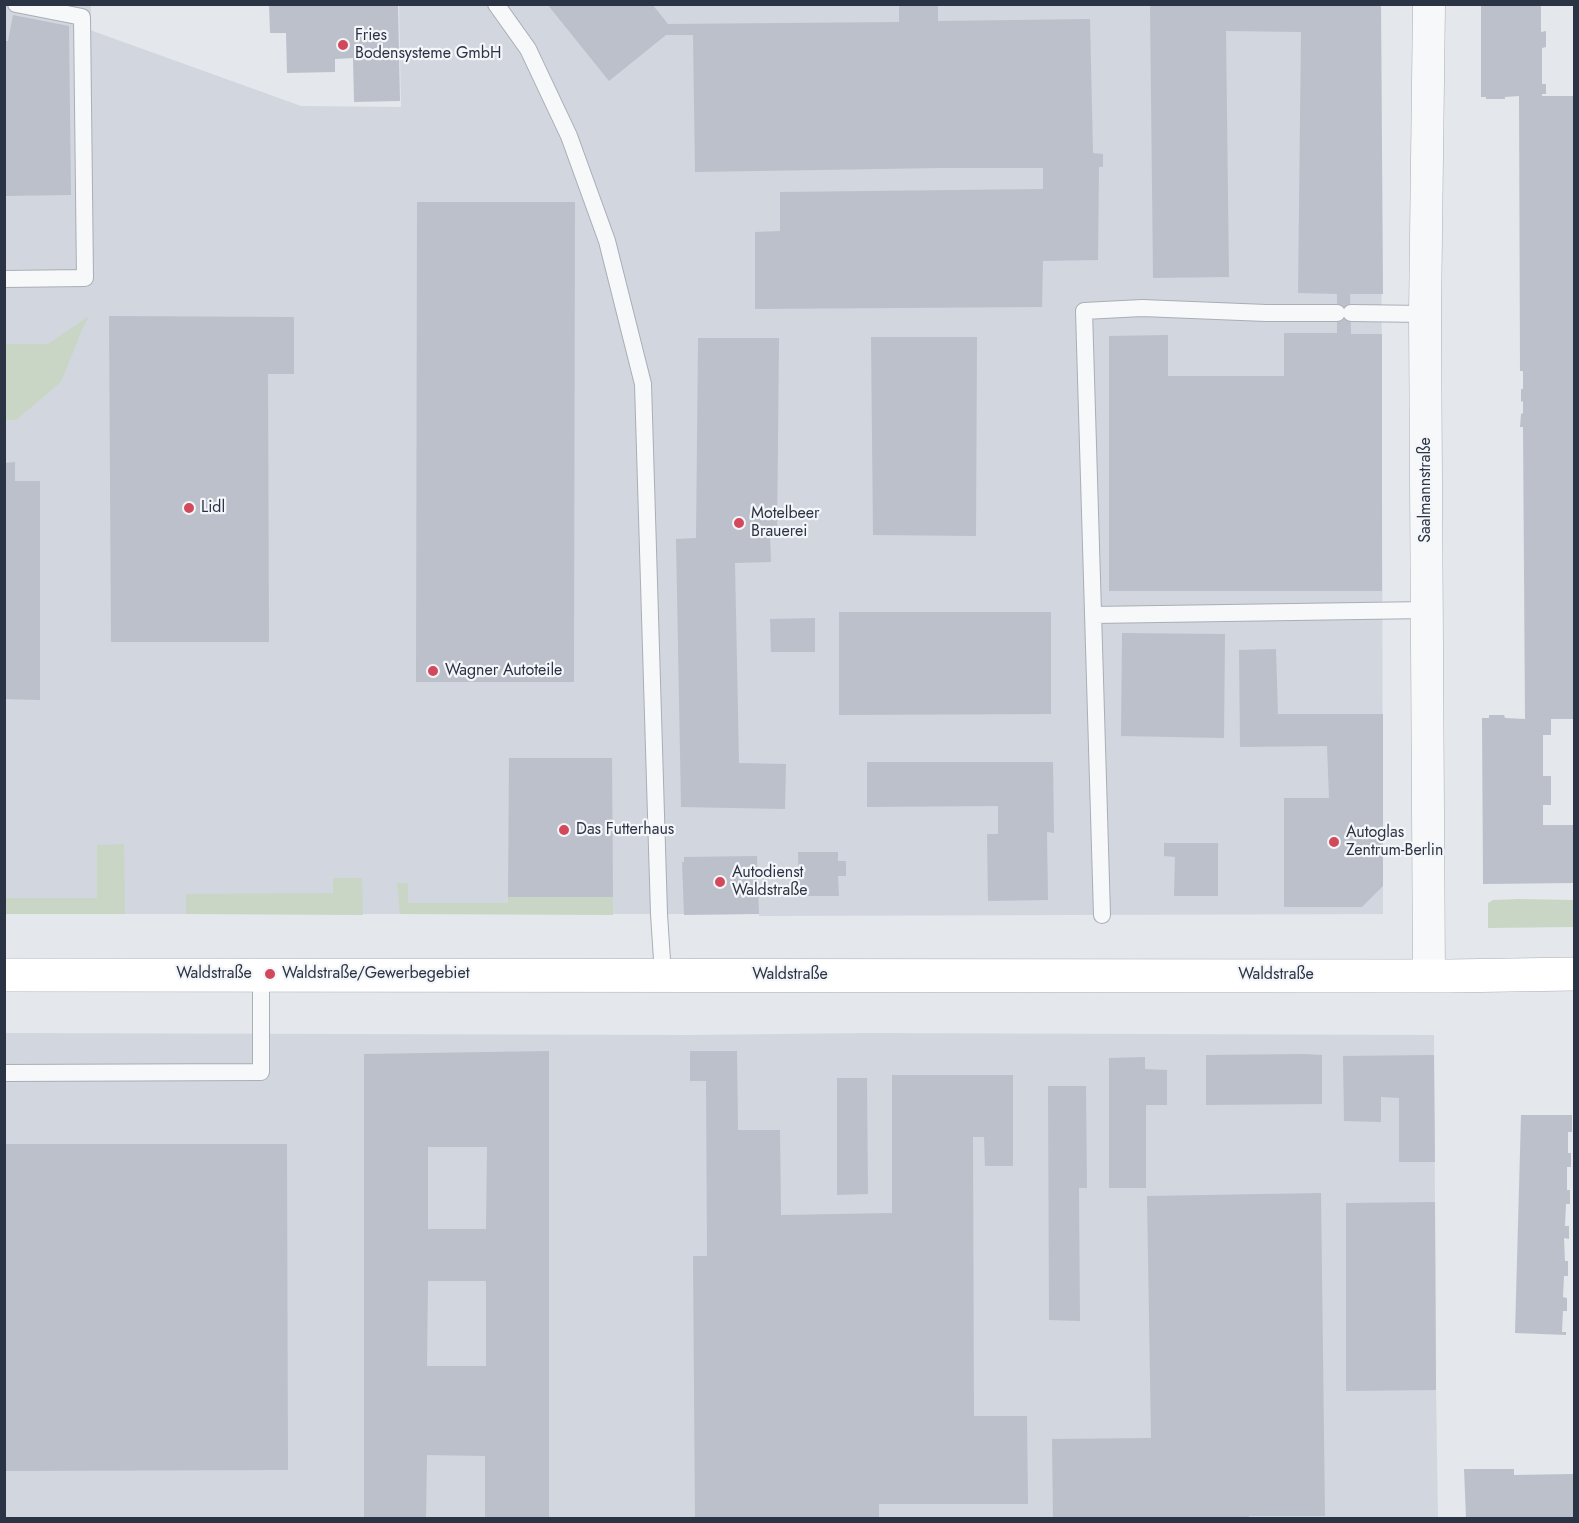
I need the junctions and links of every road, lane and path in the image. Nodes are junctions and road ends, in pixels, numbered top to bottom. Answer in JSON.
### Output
{"nodes":[{"id":1,"x":16,"y":4,"type":"edge"},
{"id":2,"x":496,"y":4,"type":"edge"},
{"id":3,"x":1429,"y":4,"type":"edge"},
{"id":4,"x":4,"y":279,"type":"edge"},
{"id":5,"x":1425,"y":315,"type":"junction"},
{"id":6,"x":1427,"y":610,"type":"junction"},
{"id":7,"x":1093,"y":615,"type":"junction"},
{"id":8,"x":1102,"y":915,"type":"dead end"},
{"id":9,"x":261,"y":974,"type":"junction"},
{"id":10,"x":1575,"y":974,"type":"edge"},
{"id":11,"x":4,"y":975,"type":"edge"},
{"id":12,"x":663,"y":975,"type":"junction"},
{"id":13,"x":1429,"y":976,"type":"junction"},
{"id":14,"x":4,"y":1073,"type":"edge"}],
"edges":[{"from":1,"to":4,"type":"lane"},
{"from":2,"to":12,"type":"lane"},
{"from":3,"to":5,"type":"street","name":"Saalmannstraße"},
{"from":5,"to":6,"type":"street","name":"Saalmannstraße"},
{"from":5,"to":7,"type":"lane"},
{"from":6,"to":7,"type":"lane"},
{"from":6,"to":13,"type":"street","name":"Saalmannstraße"},
{"from":7,"to":8,"type":"lane"},
{"from":9,"to":11,"type":"main road","name":"Waldstraße"},
{"from":9,"to":12,"type":"main road","name":"Waldstraße"},
{"from":9,"to":14,"type":"lane"},
{"from":10,"to":13,"type":"main road","name":"Waldstraße"},
{"from":12,"to":13,"type":"main road","name":"Waldstraße"}]}
